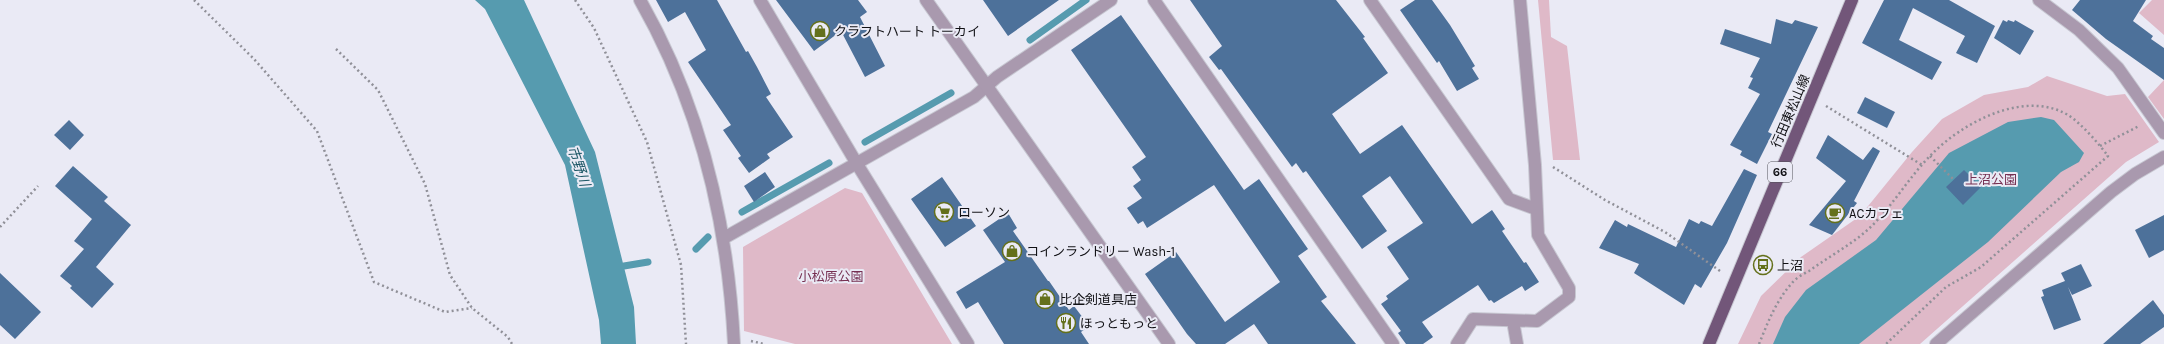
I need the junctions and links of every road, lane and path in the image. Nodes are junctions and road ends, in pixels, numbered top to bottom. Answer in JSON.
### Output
{"nodes":[{"id":1,"x":194,"y":0,"type":"edge"},
{"id":2,"x":575,"y":0,"type":"edge"},
{"id":3,"x":640,"y":0,"type":"edge"},
{"id":4,"x":760,"y":0,"type":"edge"},
{"id":5,"x":926,"y":0,"type":"edge"},
{"id":6,"x":1110,"y":0,"type":"edge"},
{"id":7,"x":1154,"y":0,"type":"edge"},
{"id":8,"x":1370,"y":0,"type":"edge"},
{"id":9,"x":1520,"y":0,"type":"edge"},
{"id":10,"x":1852,"y":0,"type":"edge"},
{"id":11,"x":2039,"y":0,"type":"edge"},
{"id":12,"x":336,"y":49,"type":"dead end"},
{"id":13,"x":986,"y":85,"type":"junction"},
{"id":14,"x":1811,"y":97,"type":"junction"},
{"id":15,"x":2155,"y":118,"type":"junction"},
{"id":16,"x":2164,"y":133,"type":"edge"},
{"id":17,"x":2100,"y":146,"type":"junction"},
{"id":18,"x":1930,"y":156,"type":"junction"},
{"id":19,"x":2164,"y":157,"type":"edge"},
{"id":20,"x":857,"y":164,"type":"junction"},
{"id":21,"x":1922,"y":165,"type":"junction"},
{"id":22,"x":1550,"y":166,"type":"dead end"},
{"id":23,"x":1954,"y":180,"type":"dead end"},
{"id":24,"x":38,"y":186,"type":"dead end"},
{"id":25,"x":1536,"y":209,"type":"junction"},
{"id":26,"x":0,"y":226,"type":"edge"},
{"id":27,"x":724,"y":238,"type":"junction"},
{"id":28,"x":1720,"y":272,"type":"dead end"},
{"id":29,"x":472,"y":308,"type":"junction"},
{"id":30,"x":1513,"y":321,"type":"junction"},
{"id":31,"x":512,"y":344,"type":"edge"},
{"id":32,"x":686,"y":344,"type":"edge"},
{"id":33,"x":734,"y":344,"type":"edge"},
{"id":34,"x":968,"y":344,"type":"edge"},
{"id":35,"x":1169,"y":344,"type":"edge"},
{"id":36,"x":1393,"y":344,"type":"edge"},
{"id":37,"x":1457,"y":344,"type":"edge"},
{"id":38,"x":1516,"y":344,"type":"edge"},
{"id":39,"x":1709,"y":344,"type":"edge"},
{"id":40,"x":1759,"y":344,"type":"edge"},
{"id":41,"x":1886,"y":344,"type":"edge"},
{"id":42,"x":1936,"y":344,"type":"edge"}],
"edges":[{"from":1,"to":29,"type":"path"},
{"from":2,"to":32,"type":"path"},
{"from":3,"to":27,"type":"street"},
{"from":4,"to":20,"type":"street"},
{"from":5,"to":13,"type":"street"},
{"from":6,"to":13,"type":"street"},
{"from":7,"to":36,"type":"street"},
{"from":8,"to":25,"type":"street"},
{"from":9,"to":25,"type":"street"},
{"from":10,"to":14,"type":"main road","name":"行田東松山線","number":"66"},
{"from":11,"to":15,"type":"street"},
{"from":12,"to":29,"type":"path"},
{"from":13,"to":20,"type":"street"},
{"from":13,"to":35,"type":"street"},
{"from":14,"to":21,"type":"path"},
{"from":14,"to":39,"type":"main road","name":"行田東松山線","number":"66"},
{"from":15,"to":16,"type":"street"},
{"from":15,"to":17,"type":"path"},
{"from":17,"to":18,"type":"path"},
{"from":17,"to":41,"type":"path"},
{"from":18,"to":21,"type":"path"},
{"from":18,"to":23,"type":"path"},
{"from":19,"to":42,"type":"street"},
{"from":20,"to":27,"type":"street"},
{"from":20,"to":34,"type":"street"},
{"from":21,"to":40,"type":"path"},
{"from":22,"to":28,"type":"path"},
{"from":24,"to":26,"type":"path"},
{"from":25,"to":30,"type":"street"},
{"from":27,"to":33,"type":"street"},
{"from":29,"to":31,"type":"path"},
{"from":30,"to":37,"type":"street"},
{"from":30,"to":38,"type":"street"}]}
